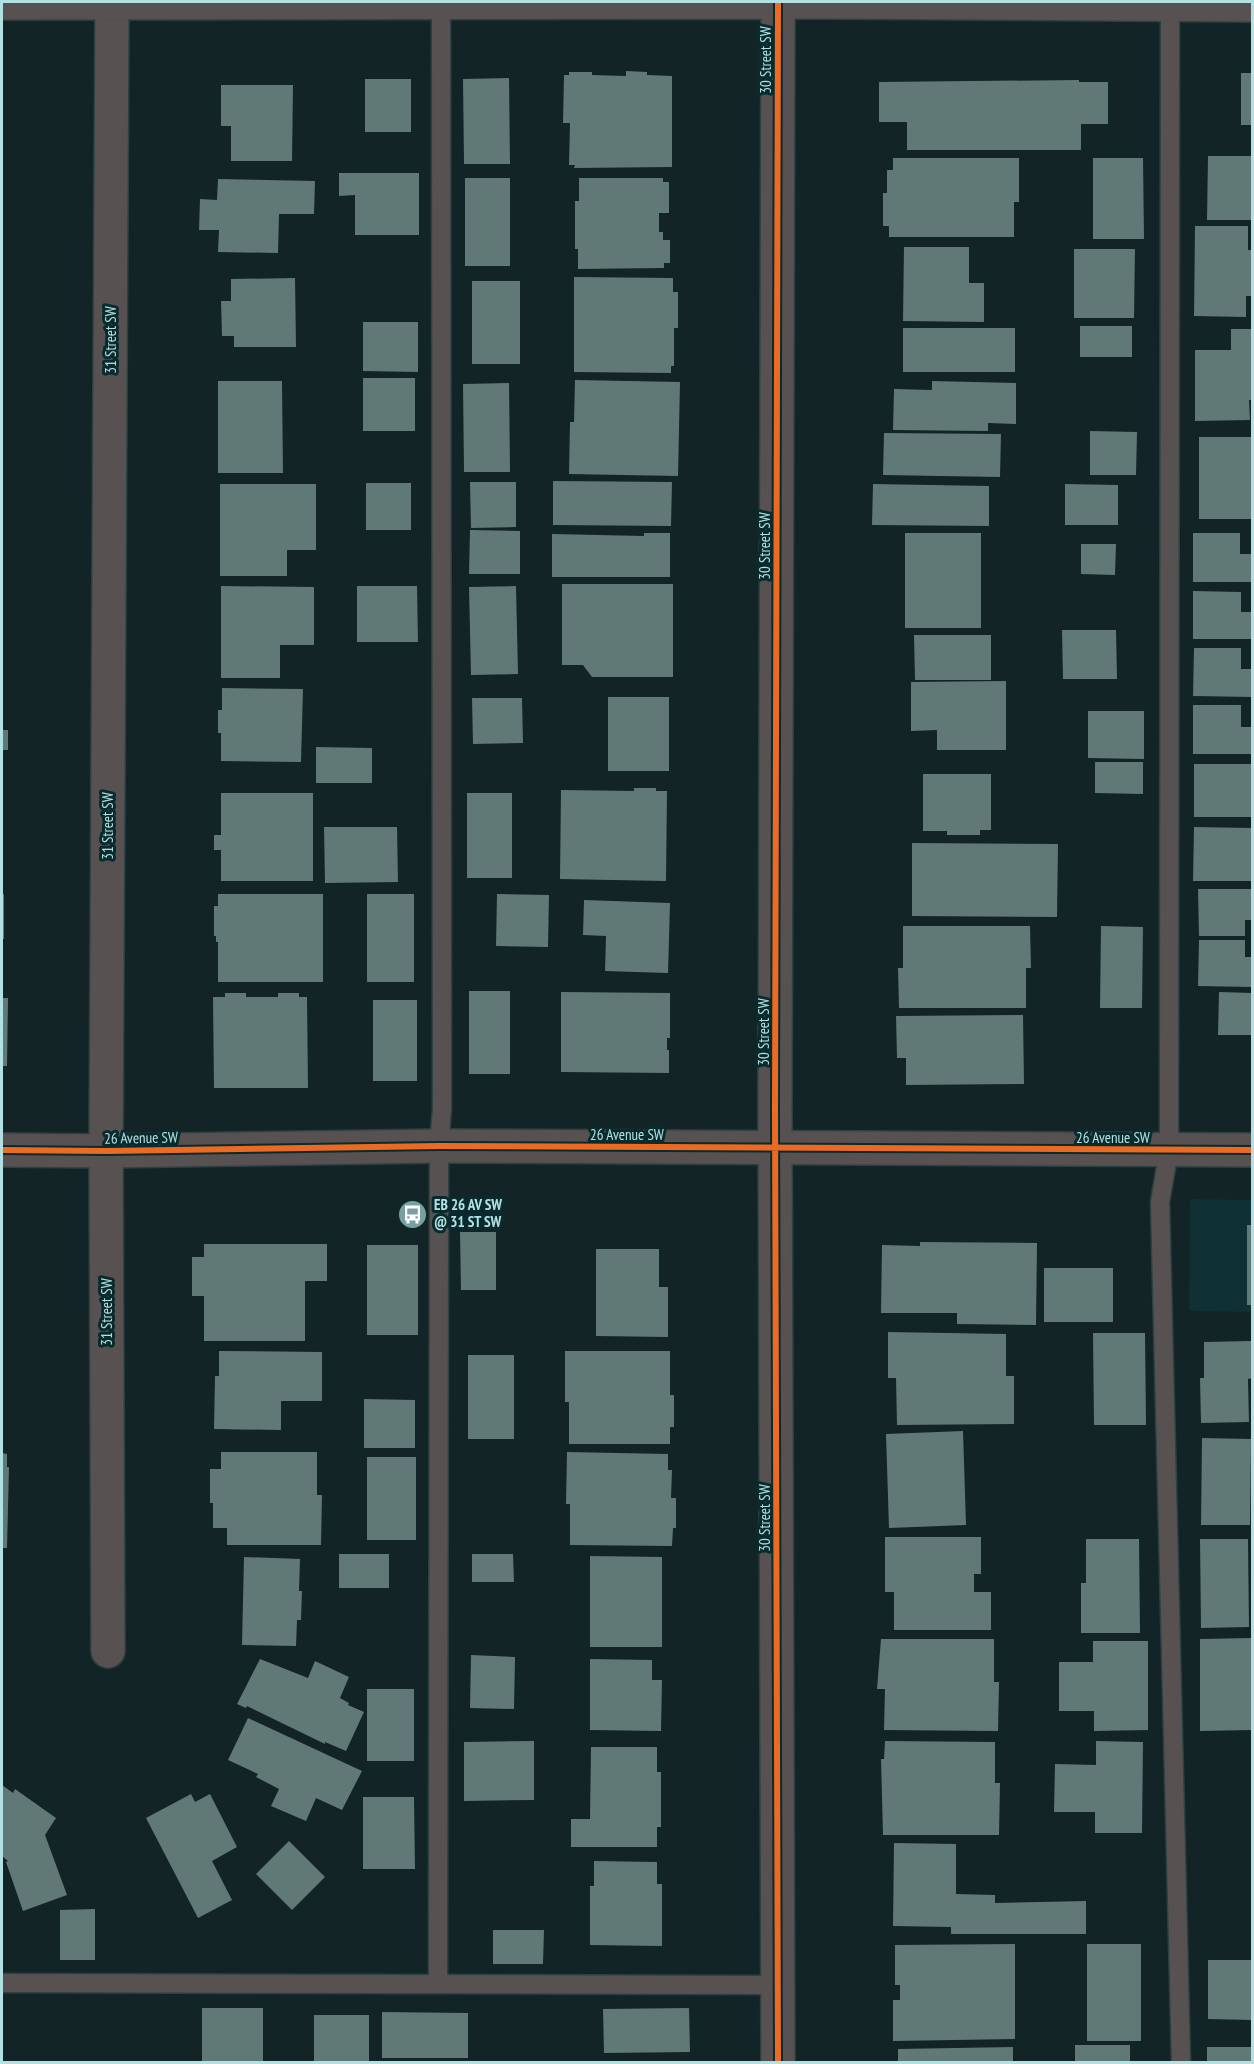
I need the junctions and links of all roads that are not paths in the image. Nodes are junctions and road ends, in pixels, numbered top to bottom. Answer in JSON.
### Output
{"nodes":[{"id":1,"x":112,"y":2,"type":"edge"},
{"id":2,"x":442,"y":2,"type":"edge"},
{"id":3,"x":778,"y":2,"type":"edge"},
{"id":4,"x":2,"y":3,"type":"edge"},
{"id":5,"x":1170,"y":3,"type":"edge"},
{"id":6,"x":1252,"y":5,"type":"edge"},
{"id":7,"x":439,"y":1146,"type":"junction"},
{"id":8,"x":776,"y":1148,"type":"junction"},
{"id":9,"x":2,"y":1150,"type":"edge"},
{"id":10,"x":1168,"y":1150,"type":"junction"},
{"id":11,"x":1252,"y":1150,"type":"edge"},
{"id":12,"x":106,"y":1151,"type":"junction"},
{"id":13,"x":108,"y":1651,"type":"dead end"},
{"id":14,"x":2,"y":1983,"type":"edge"},
{"id":15,"x":438,"y":1984,"type":"junction"},
{"id":16,"x":779,"y":1985,"type":"junction"},
{"id":17,"x":778,"y":2062,"type":"edge"},
{"id":18,"x":1181,"y":2062,"type":"edge"}],
"edges":[{"from":1,"to":2,"type":"street"},
{"from":1,"to":4,"type":"street"},
{"from":1,"to":12,"type":"street","name":"31 Street SW"},
{"from":2,"to":3,"type":"street"},
{"from":2,"to":7,"type":"lane"},
{"from":3,"to":5,"type":"street"},
{"from":3,"to":8,"type":"street","name":"30 Street SW"},
{"from":5,"to":6,"type":"street"},
{"from":5,"to":10,"type":"lane"},
{"from":7,"to":8,"type":"street","name":"26 Avenue SW"},
{"from":7,"to":12,"type":"street","name":"26 Avenue SW"},
{"from":7,"to":15,"type":"lane"},
{"from":8,"to":10,"type":"street","name":"26 Avenue SW"},
{"from":8,"to":16,"type":"street","name":"30 Street SW"},
{"from":9,"to":12,"type":"street","name":"26 Avenue SW"},
{"from":10,"to":11,"type":"street","name":"26 Avenue SW"},
{"from":10,"to":18,"type":"lane"},
{"from":12,"to":13,"type":"street","name":"31 Street SW"},
{"from":14,"to":15,"type":"lane"},
{"from":15,"to":16,"type":"lane"},
{"from":16,"to":17,"type":"street","name":"30 Street SW"}]}
